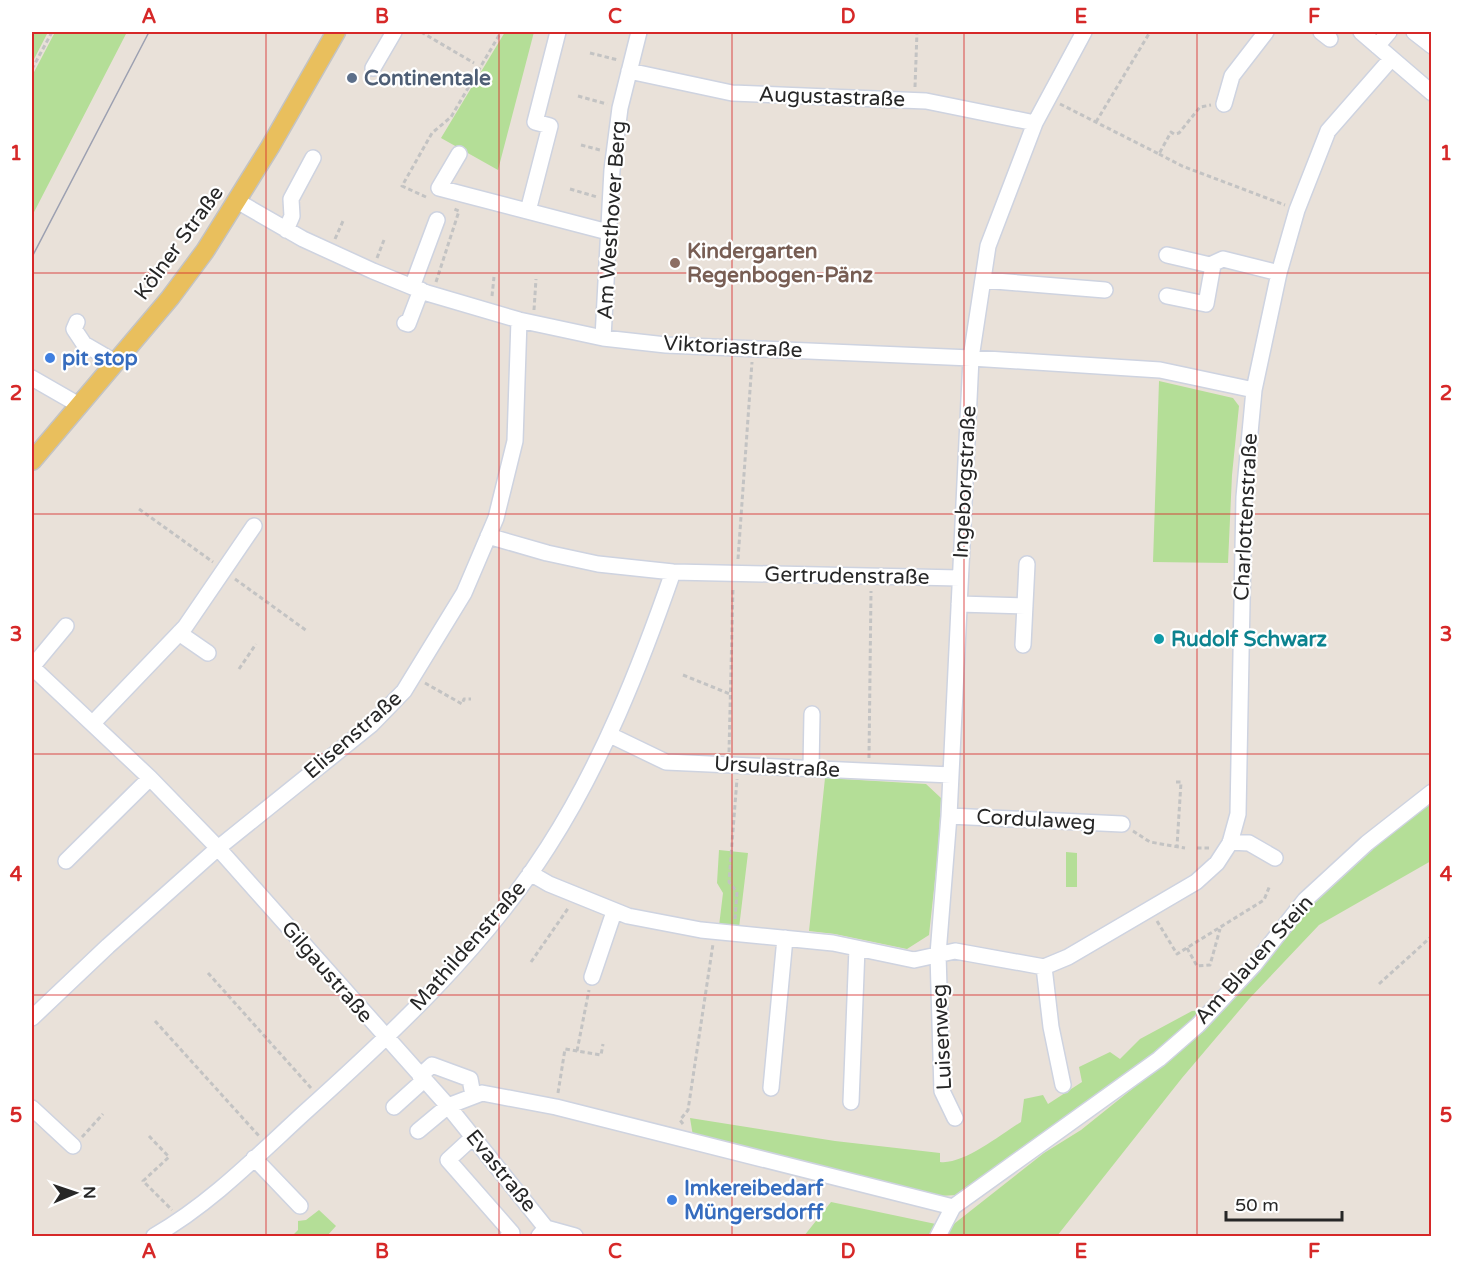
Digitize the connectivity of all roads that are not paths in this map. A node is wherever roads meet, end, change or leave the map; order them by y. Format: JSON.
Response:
{"nodes":[{"id":1,"x":336,"y":32,"type":"edge"},
{"id":2,"x":558,"y":32,"type":"edge"},
{"id":3,"x":639,"y":32,"type":"edge"},
{"id":4,"x":1084,"y":32,"type":"edge"},
{"id":5,"x":1266,"y":32,"type":"edge"},
{"id":6,"x":1361,"y":32,"type":"edge"},
{"id":7,"x":1389,"y":32,"type":"edge"},
{"id":8,"x":1414,"y":32,"type":"edge"},
{"id":9,"x":391,"y":33,"type":"edge"},
{"id":10,"x":1377,"y":46,"type":"junction"},
{"id":11,"x":1431,"y":46,"type":"edge"},
{"id":12,"x":1391,"y":59,"type":"junction"},
{"id":13,"x":373,"y":68,"type":"dead end"},
{"id":14,"x":630,"y":68,"type":"junction"},
{"id":15,"x":1431,"y":93,"type":"edge"},
{"id":16,"x":1224,"y":104,"type":"dead end"},
{"id":17,"x":1035,"y":123,"type":"junction"},
{"id":18,"x":459,"y":154,"type":"dead end"},
{"id":19,"x":314,"y":158,"type":"dead end"},
{"id":20,"x":237,"y":201,"type":"junction"},
{"id":21,"x":528,"y":211,"type":"junction"},
{"id":22,"x":437,"y":220,"type":"dead end"},
{"id":23,"x":286,"y":230,"type":"junction"},
{"id":24,"x":608,"y":232,"type":"junction"},
{"id":25,"x":1167,"y":255,"type":"dead end"},
{"id":26,"x":1213,"y":265,"type":"junction"},
{"id":27,"x":1279,"y":273,"type":"junction"},
{"id":28,"x":983,"y":280,"type":"junction"},
{"id":29,"x":416,"y":288,"type":"junction"},
{"id":30,"x":1105,"y":290,"type":"dead end"},
{"id":31,"x":1167,"y":296,"type":"dead end"},
{"id":32,"x":76,"y":322,"type":"dead end"},
{"id":33,"x":526,"y":322,"type":"junction"},
{"id":34,"x":405,"y":323,"type":"dead end"},
{"id":35,"x":603,"y":338,"type":"junction"},
{"id":36,"x":971,"y":358,"type":"junction"},
{"id":37,"x":115,"y":362,"type":"junction"},
{"id":38,"x":32,"y":378,"type":"edge"},
{"id":39,"x":1254,"y":390,"type":"junction"},
{"id":40,"x":80,"y":405,"type":"junction"},
{"id":41,"x":32,"y":461,"type":"edge"},
{"id":42,"x":254,"y":526,"type":"dead end"},
{"id":43,"x":488,"y":536,"type":"junction"},
{"id":44,"x":1027,"y":564,"type":"dead end"},
{"id":45,"x":673,"y":572,"type":"junction"},
{"id":46,"x":960,"y":578,"type":"junction"},
{"id":47,"x":959,"y":604,"type":"junction"},
{"id":48,"x":1025,"y":606,"type":"junction"},
{"id":49,"x":66,"y":626,"type":"dead end"},
{"id":50,"x":179,"y":633,"type":"junction"},
{"id":51,"x":1023,"y":645,"type":"dead end"},
{"id":52,"x":208,"y":653,"type":"dead end"},
{"id":53,"x":32,"y":667,"type":"edge"},
{"id":54,"x":812,"y":714,"type":"dead end"},
{"id":55,"x":93,"y":723,"type":"junction"},
{"id":56,"x":610,"y":735,"type":"junction"},
{"id":57,"x":811,"y":769,"type":"junction"},
{"id":58,"x":951,"y":776,"type":"junction"},
{"id":59,"x":150,"y":778,"type":"junction"},
{"id":60,"x":1431,"y":792,"type":"edge"},
{"id":61,"x":949,"y":816,"type":"junction"},
{"id":62,"x":1122,"y":824,"type":"road end"},
{"id":63,"x":1230,"y":842,"type":"junction"},
{"id":64,"x":218,"y":848,"type":"junction"},
{"id":65,"x":1275,"y":858,"type":"dead end"},
{"id":66,"x":66,"y":861,"type":"dead end"},
{"id":67,"x":530,"y":873,"type":"junction"},
{"id":68,"x":614,"y":912,"type":"junction"},
{"id":69,"x":785,"y":938,"type":"junction"},
{"id":70,"x":857,"y":948,"type":"junction"},
{"id":71,"x":938,"y":954,"type":"junction"},
{"id":72,"x":1044,"y":967,"type":"junction"},
{"id":73,"x":592,"y":977,"type":"road end"},
{"id":74,"x":32,"y":1018,"type":"edge"},
{"id":75,"x":387,"y":1039,"type":"junction"},
{"id":76,"x":422,"y":1078,"type":"junction"},
{"id":77,"x":1063,"y":1085,"type":"dead end"},
{"id":78,"x":771,"y":1088,"type":"dead end"},
{"id":79,"x":473,"y":1095,"type":"junction"},
{"id":80,"x":851,"y":1102,"type":"dead end"},
{"id":81,"x":448,"y":1106,"type":"junction"},
{"id":82,"x":394,"y":1107,"type":"dead end"},
{"id":83,"x":32,"y":1108,"type":"edge"},
{"id":84,"x":955,"y":1118,"type":"dead end"},
{"id":85,"x":418,"y":1131,"type":"dead end"},
{"id":86,"x":473,"y":1137,"type":"junction"},
{"id":87,"x":74,"y":1146,"type":"road end"},
{"id":88,"x":255,"y":1158,"type":"junction"},
{"id":89,"x":300,"y":1206,"type":"dead end"},
{"id":90,"x":953,"y":1207,"type":"junction"},
{"id":91,"x":543,"y":1232,"type":"edge"},
{"id":92,"x":154,"y":1236,"type":"edge"},
{"id":93,"x":508,"y":1236,"type":"edge"},
{"id":94,"x":575,"y":1236,"type":"edge"},
{"id":95,"x":938,"y":1236,"type":"edge"}],
"edges":[{"from":1,"to":20,"type":"main road","name":"Kölner Straße"},
{"from":2,"to":21,"type":"street"},
{"from":3,"to":14,"type":"street","name":"Am Westhover Berg"},
{"from":4,"to":17,"type":"street","name":"Ingeborgstraße"},
{"from":5,"to":16,"type":"street"},
{"from":6,"to":10,"type":"street"},
{"from":7,"to":10,"type":"street"},
{"from":8,"to":11,"type":"street"},
{"from":9,"to":13,"type":"street"},
{"from":10,"to":12,"type":"street"},
{"from":12,"to":15,"type":"street"},
{"from":12,"to":27,"type":"street","name":"Charlottenstraße"},
{"from":14,"to":17,"type":"street","name":"Augustastraße"},
{"from":14,"to":24,"type":"street","name":"Am Westhover Berg"},
{"from":17,"to":28,"type":"street","name":"Ingeborgstraße"},
{"from":18,"to":21,"type":"street"},
{"from":19,"to":23,"type":"street"},
{"from":20,"to":23,"type":"street","name":"Viktoriastraße"},
{"from":20,"to":37,"type":"main road","name":"Kölner Straße"},
{"from":21,"to":24,"type":"street"},
{"from":22,"to":29,"type":"street"},
{"from":23,"to":29,"type":"street","name":"Viktoriastraße"},
{"from":24,"to":35,"type":"street","name":"Am Westhover Berg"},
{"from":25,"to":26,"type":"street"},
{"from":26,"to":27,"type":"street"},
{"from":26,"to":31,"type":"street"},
{"from":27,"to":39,"type":"street","name":"Charlottenstraße"},
{"from":28,"to":30,"type":"street"},
{"from":28,"to":36,"type":"street","name":"Ingeborgstraße"},
{"from":29,"to":33,"type":"street","name":"Viktoriastraße"},
{"from":29,"to":34,"type":"street"},
{"from":32,"to":37,"type":"street"},
{"from":33,"to":35,"type":"street","name":"Viktoriastraße"},
{"from":33,"to":43,"type":"street","name":"Elisenstraße"},
{"from":35,"to":36,"type":"street","name":"Viktoriastraße"},
{"from":36,"to":39,"type":"street","name":"Viktoriastraße"},
{"from":36,"to":46,"type":"street","name":"Ingeborgstraße"},
{"from":37,"to":40,"type":"main road","name":"Kölner Straße"},
{"from":38,"to":40,"type":"street"},
{"from":39,"to":63,"type":"street","name":"Charlottenstraße"},
{"from":40,"to":41,"type":"main road","name":"Kölner Straße"},
{"from":42,"to":50,"type":"street"},
{"from":43,"to":45,"type":"street","name":"Gertrudenstraße"},
{"from":43,"to":64,"type":"street","name":"Elisenstraße"},
{"from":44,"to":48,"type":"street"},
{"from":45,"to":46,"type":"street","name":"Gertrudenstraße"},
{"from":45,"to":56,"type":"street","name":"Mathildenstraße"},
{"from":46,"to":47,"type":"street","name":"Ingeborgstraße"},
{"from":47,"to":48,"type":"street"},
{"from":47,"to":58,"type":"street","name":"Ingeborgstraße"},
{"from":48,"to":51,"type":"street"},
{"from":49,"to":53,"type":"street"},
{"from":50,"to":52,"type":"street"},
{"from":50,"to":55,"type":"street"},
{"from":53,"to":55,"type":"street","name":"Gilgaustraße"},
{"from":54,"to":57,"type":"street"},
{"from":55,"to":59,"type":"street","name":"Gilgaustraße"},
{"from":56,"to":57,"type":"street","name":"Ursulastraße"},
{"from":56,"to":67,"type":"street","name":"Mathildenstraße"},
{"from":57,"to":58,"type":"street","name":"Ursulastraße"},
{"from":58,"to":61,"type":"street","name":"Ingeborgstraße"},
{"from":59,"to":64,"type":"street","name":"Gilgaustraße"},
{"from":59,"to":66,"type":"street"},
{"from":60,"to":90,"type":"street","name":"Am Blauen Stein"},
{"from":61,"to":62,"type":"street","name":"Cordulaweg"},
{"from":61,"to":71,"type":"street","name":"Ingeborgstraße"},
{"from":63,"to":65,"type":"street"},
{"from":63,"to":72,"type":"street","name":"Charlottenstraße"},
{"from":64,"to":74,"type":"street","name":"Elisenstraße"},
{"from":64,"to":75,"type":"street","name":"Gilgaustraße"},
{"from":67,"to":68,"type":"street"},
{"from":67,"to":75,"type":"street","name":"Mathildenstraße"},
{"from":68,"to":69,"type":"street"},
{"from":68,"to":73,"type":"street"},
{"from":69,"to":70,"type":"street"},
{"from":69,"to":78,"type":"street"},
{"from":70,"to":71,"type":"street"},
{"from":70,"to":80,"type":"street"},
{"from":71,"to":72,"type":"street"},
{"from":71,"to":84,"type":"street","name":"Luisenweg"},
{"from":72,"to":77,"type":"street"},
{"from":75,"to":76,"type":"street","name":"Gilgaustraße"},
{"from":75,"to":88,"type":"street","name":"Mathildenstraße"},
{"from":76,"to":79,"type":"street"},
{"from":76,"to":81,"type":"street","name":"Gilgaustraße"},
{"from":76,"to":82,"type":"street"},
{"from":79,"to":81,"type":"street"},
{"from":79,"to":90,"type":"street"},
{"from":81,"to":85,"type":"street"},
{"from":81,"to":86,"type":"street","name":"Evastraße"},
{"from":83,"to":87,"type":"street"},
{"from":86,"to":91,"type":"street","name":"Evastraße"},
{"from":86,"to":93,"type":"street"},
{"from":88,"to":89,"type":"street"},
{"from":88,"to":92,"type":"street","name":"Mathildenstraße"},
{"from":90,"to":95,"type":"street","name":"Am Blauen Stein"},
{"from":91,"to":94,"type":"street"}]}
